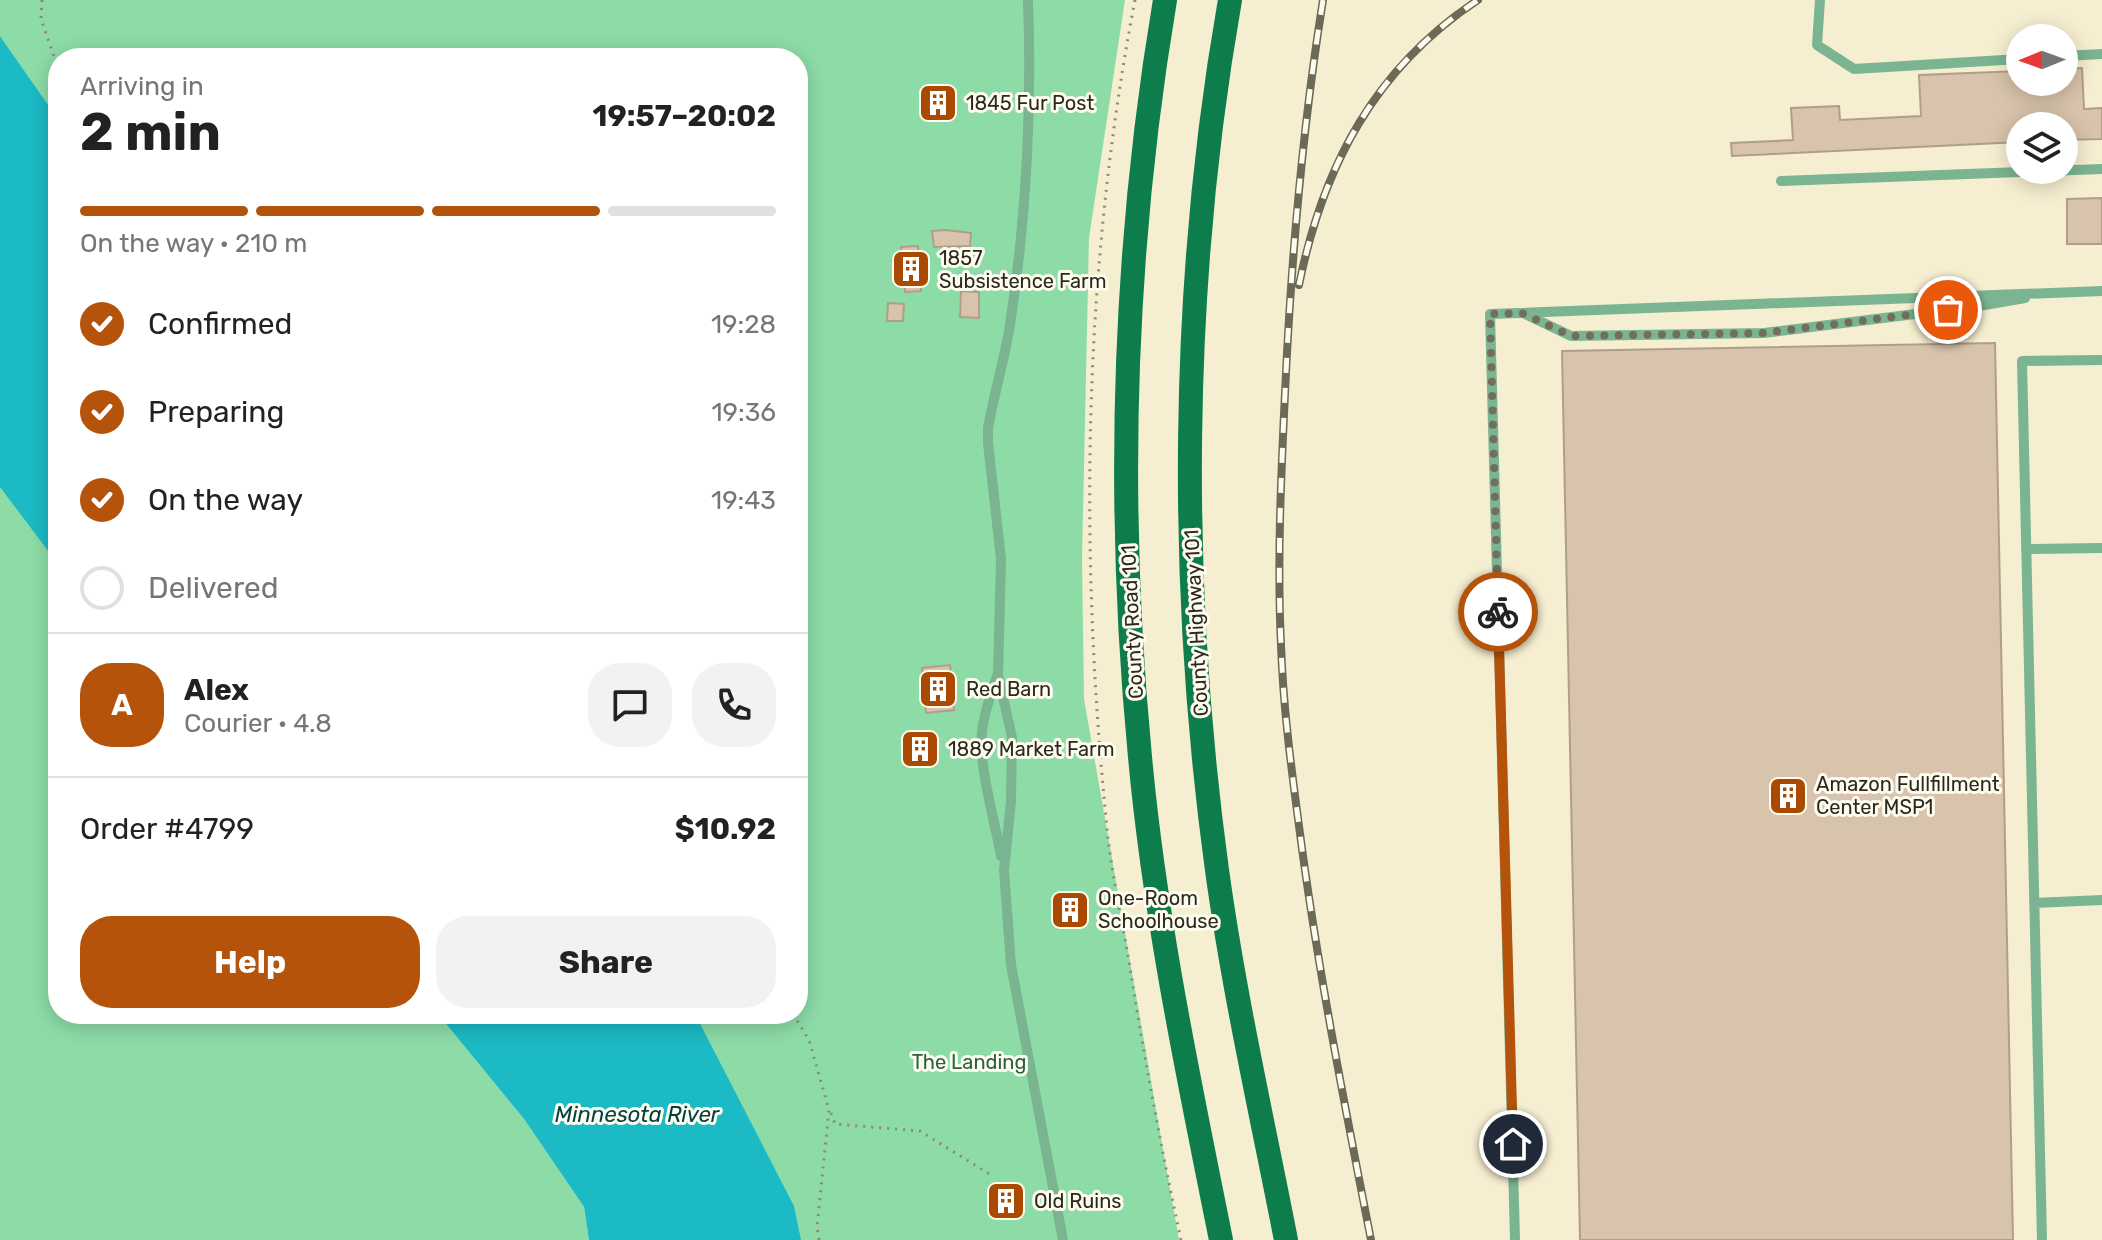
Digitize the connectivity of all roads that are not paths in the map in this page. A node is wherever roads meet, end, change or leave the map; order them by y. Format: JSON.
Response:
{"nodes":[{"id":1,"x":1028,"y":0,"type":"edge"},
{"id":2,"x":1165,"y":0,"type":"edge"},
{"id":3,"x":1230,"y":0,"type":"edge"},
{"id":4,"x":1820,"y":0,"type":"edge"},
{"id":5,"x":2102,"y":54,"type":"edge"},
{"id":6,"x":2078,"y":55,"type":"edge"},
{"id":7,"x":2006,"y":60,"type":"edge"},
{"id":8,"x":2102,"y":169,"type":"edge"},
{"id":9,"x":1781,"y":181,"type":"dead end"},
{"id":10,"x":2063,"y":291,"type":"junction"},
{"id":11,"x":2102,"y":291,"type":"edge"},
{"id":12,"x":1522,"y":313,"type":"junction"},
{"id":13,"x":2102,"y":360,"type":"edge"},
{"id":14,"x":2102,"y":548,"type":"edge"},
{"id":15,"x":2026,"y":549,"type":"junction"},
{"id":16,"x":998,"y":675,"type":"junction"},
{"id":17,"x":1004,"y":870,"type":"junction"},
{"id":18,"x":2102,"y":900,"type":"edge"},
{"id":19,"x":2034,"y":903,"type":"junction"},
{"id":20,"x":1063,"y":1240,"type":"edge"},
{"id":21,"x":1221,"y":1240,"type":"edge"},
{"id":22,"x":1286,"y":1240,"type":"edge"},
{"id":23,"x":1515,"y":1240,"type":"edge"},
{"id":24,"x":2042,"y":1240,"type":"edge"}],
"edges":[{"from":1,"to":16,"type":"lane"},
{"from":2,"to":21,"type":"main road","name":"County Road 101"},
{"from":3,"to":22,"type":"main road","name":"County Highway 101"},
{"from":4,"to":7,"type":"lane"},
{"from":5,"to":6,"type":"lane"},
{"from":8,"to":9,"type":"lane"},
{"from":10,"to":11,"type":"lane"},
{"from":10,"to":12,"type":"lane"},
{"from":10,"to":12,"type":"lane"},
{"from":12,"to":23,"type":"lane"},
{"from":13,"to":15,"type":"lane"},
{"from":14,"to":15,"type":"lane"},
{"from":15,"to":19,"type":"lane"},
{"from":16,"to":17,"type":"lane"},
{"from":16,"to":17,"type":"lane"},
{"from":17,"to":20,"type":"lane"},
{"from":18,"to":19,"type":"lane"},
{"from":19,"to":24,"type":"lane"}]}
